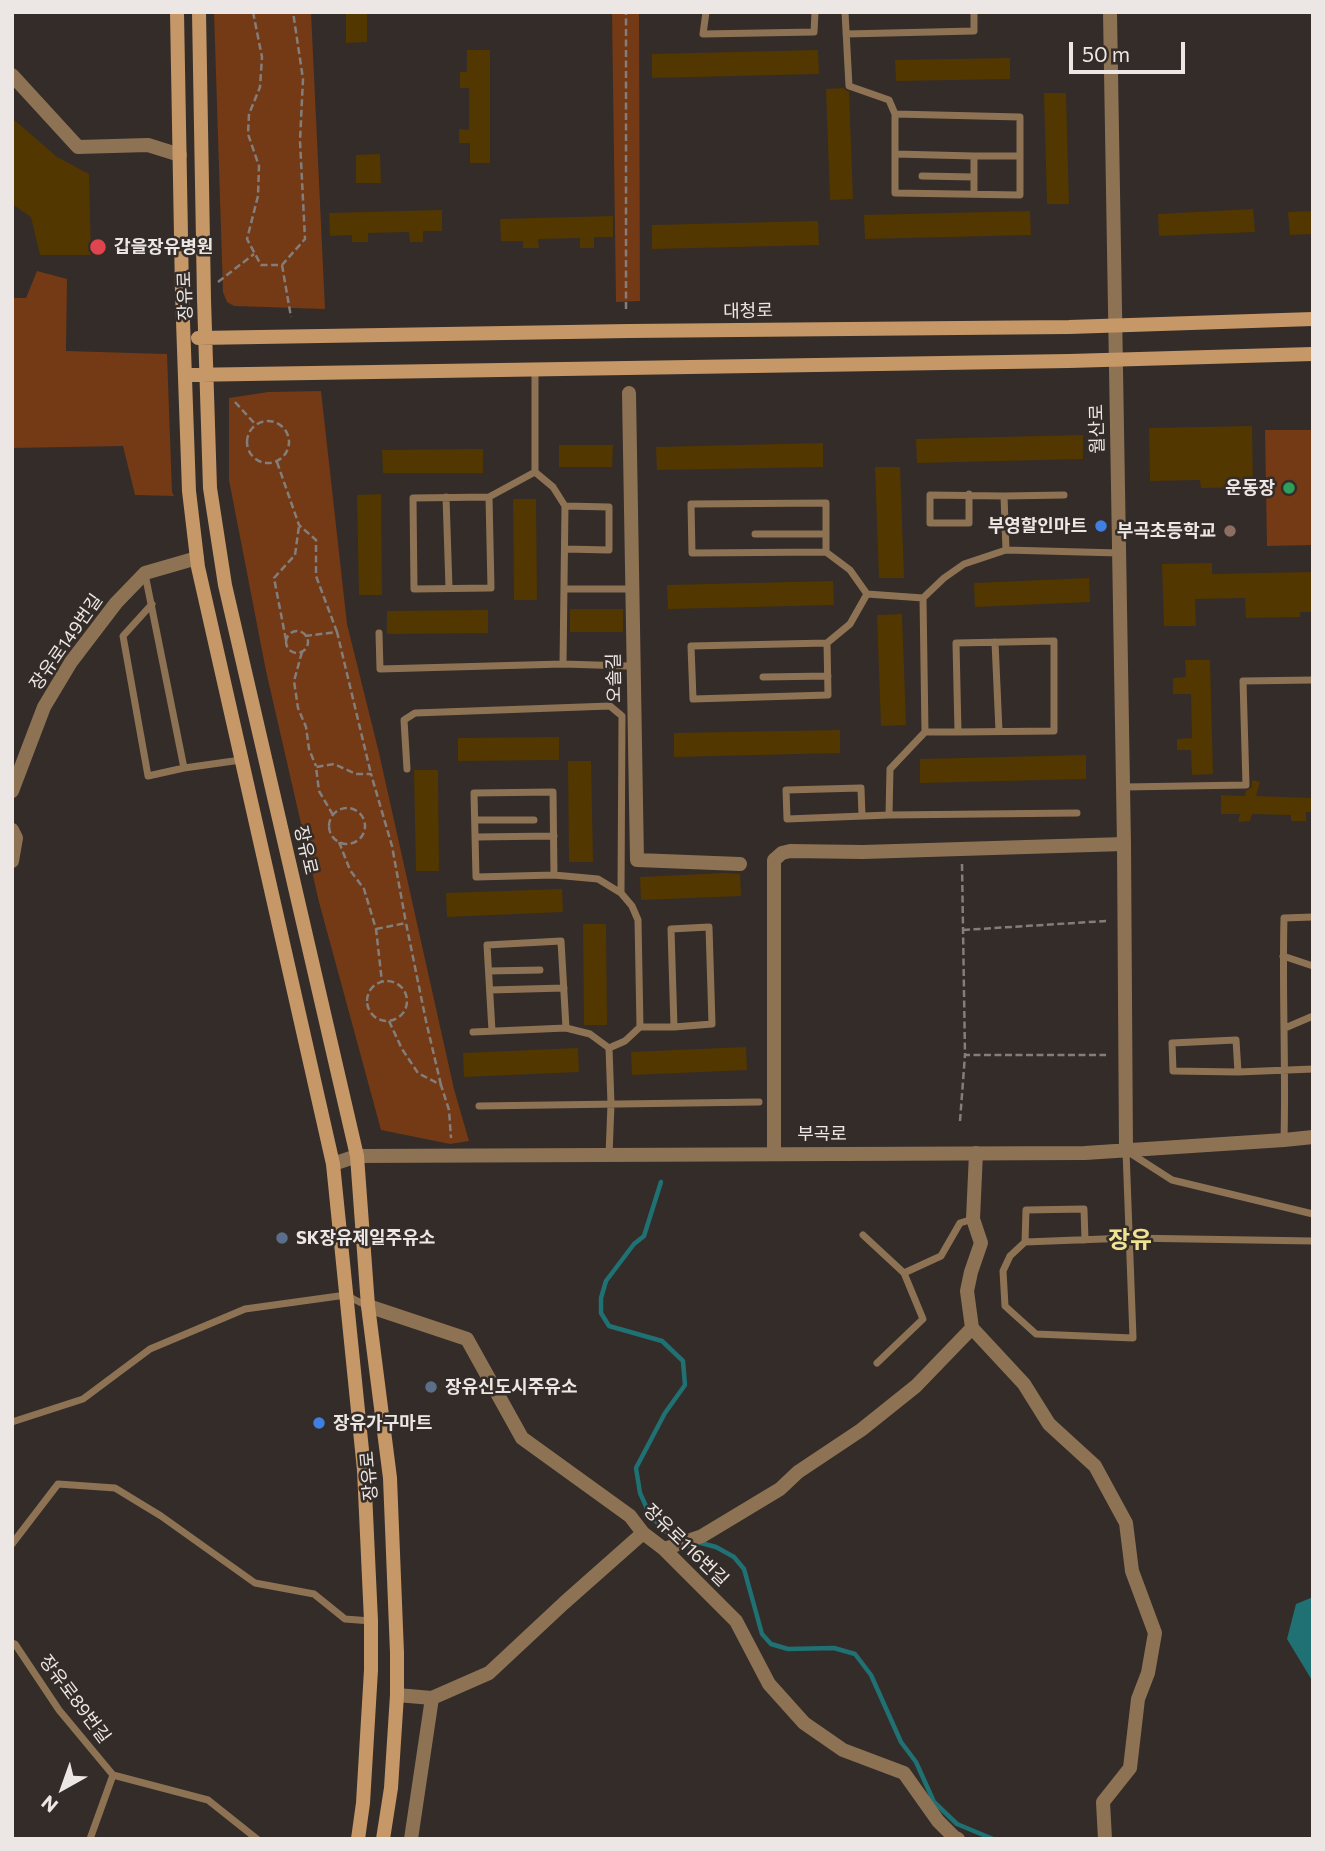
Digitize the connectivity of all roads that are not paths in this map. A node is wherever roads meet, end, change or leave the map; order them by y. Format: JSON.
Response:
{"nodes":[{"id":1,"x":177,"y":12,"type":"edge"},
{"id":2,"x":199,"y":12,"type":"edge"},
{"id":3,"x":706,"y":12,"type":"edge"},
{"id":4,"x":815,"y":12,"type":"edge"},
{"id":5,"x":845,"y":12,"type":"edge"},
{"id":6,"x":974,"y":12,"type":"edge"},
{"id":7,"x":1110,"y":12,"type":"edge"},
{"id":8,"x":846,"y":34,"type":"junction"},
{"id":9,"x":12,"y":75,"type":"edge"},
{"id":10,"x":895,"y":114,"type":"junction"},
{"id":11,"x":895,"y":154,"type":"junction"},
{"id":12,"x":180,"y":155,"type":"junction"},
{"id":13,"x":974,"y":156,"type":"junction"},
{"id":14,"x":1020,"y":156,"type":"junction"},
{"id":15,"x":922,"y":176,"type":"dead end"},
{"id":16,"x":974,"y":177,"type":"junction"},
{"id":17,"x":974,"y":194,"type":"junction"},
{"id":18,"x":1313,"y":320,"type":"edge"},
{"id":19,"x":1115,"y":326,"type":"junction"},
{"id":20,"x":205,"y":338,"type":"junction"},
{"id":21,"x":184,"y":339,"type":"junction"},
{"id":22,"x":1313,"y":354,"type":"edge"},
{"id":23,"x":1115,"y":360,"type":"junction"},
{"id":24,"x":535,"y":369,"type":"junction"},
{"id":25,"x":186,"y":375,"type":"junction"},
{"id":26,"x":206,"y":375,"type":"junction"},
{"id":27,"x":629,"y":393,"type":"dead end"},
{"id":28,"x":535,"y":472,"type":"junction"},
{"id":29,"x":969,"y":494,"type":"junction"},
{"id":30,"x":1064,"y":495,"type":"dead end"},
{"id":31,"x":1004,"y":496,"type":"junction"},
{"id":32,"x":446,"y":497,"type":"junction"},
{"id":33,"x":489,"y":497,"type":"junction"},
{"id":34,"x":565,"y":506,"type":"junction"},
{"id":35,"x":755,"y":534,"type":"dead end"},
{"id":36,"x":826,"y":534,"type":"junction"},
{"id":37,"x":565,"y":549,"type":"junction"},
{"id":38,"x":1006,"y":550,"type":"junction"},
{"id":39,"x":826,"y":552,"type":"junction"},
{"id":40,"x":1119,"y":553,"type":"junction"},
{"id":41,"x":197,"y":558,"type":"junction"},
{"id":42,"x":145,"y":573,"type":"junction"},
{"id":43,"x":449,"y":588,"type":"junction"},
{"id":44,"x":564,"y":589,"type":"junction"},
{"id":45,"x":626,"y":589,"type":"dead end"},
{"id":46,"x":867,"y":594,"type":"junction"},
{"id":47,"x":923,"y":598,"type":"junction"},
{"id":48,"x":152,"y":604,"type":"junction"},
{"id":49,"x":379,"y":633,"type":"dead end"},
{"id":50,"x":995,"y":642,"type":"junction"},
{"id":51,"x":827,"y":643,"type":"junction"},
{"id":52,"x":563,"y":664,"type":"junction"},
{"id":53,"x":628,"y":666,"type":"dead end"},
{"id":54,"x":828,"y":676,"type":"junction"},
{"id":55,"x":764,"y":677,"type":"dead end"},
{"id":56,"x":1313,"y":680,"type":"edge"},
{"id":57,"x":999,"y":731,"type":"junction"},
{"id":58,"x":925,"y":732,"type":"junction"},
{"id":59,"x":958,"y":732,"type":"junction"},
{"id":60,"x":241,"y":760,"type":"junction"},
{"id":61,"x":184,"y":768,"type":"junction"},
{"id":62,"x":407,"y":769,"type":"dead end"},
{"id":63,"x":1123,"y":787,"type":"junction"},
{"id":64,"x":12,"y":791,"type":"edge"},
{"id":65,"x":1077,"y":813,"type":"dead end"},
{"id":66,"x":890,"y":815,"type":"junction"},
{"id":67,"x":862,"y":816,"type":"junction"},
{"id":68,"x":475,"y":820,"type":"junction"},
{"id":69,"x":534,"y":820,"type":"dead end"},
{"id":70,"x":12,"y":830,"type":"edge"},
{"id":71,"x":554,"y":836,"type":"junction"},
{"id":72,"x":475,"y":837,"type":"junction"},
{"id":73,"x":1124,"y":844,"type":"junction"},
{"id":74,"x":12,"y":860,"type":"edge"},
{"id":75,"x":740,"y":864,"type":"dead end"},
{"id":76,"x":554,"y":875,"type":"junction"},
{"id":77,"x":621,"y":893,"type":"junction"},
{"id":78,"x":1313,"y":917,"type":"edge"},
{"id":79,"x":1283,"y":956,"type":"junction"},
{"id":80,"x":1313,"y":966,"type":"edge"},
{"id":81,"x":540,"y":970,"type":"dead end"},
{"id":82,"x":489,"y":971,"type":"junction"},
{"id":83,"x":564,"y":988,"type":"junction"},
{"id":84,"x":490,"y":990,"type":"junction"},
{"id":85,"x":1313,"y":1016,"type":"edge"},
{"id":86,"x":640,"y":1027,"type":"junction"},
{"id":87,"x":674,"y":1027,"type":"junction"},
{"id":88,"x":566,"y":1028,"type":"junction"},
{"id":89,"x":1285,"y":1028,"type":"junction"},
{"id":90,"x":473,"y":1031,"type":"dead end"},
{"id":91,"x":492,"y":1031,"type":"junction"},
{"id":92,"x":609,"y":1048,"type":"junction"},
{"id":93,"x":1313,"y":1069,"type":"edge"},
{"id":94,"x":1285,"y":1071,"type":"junction"},
{"id":95,"x":1238,"y":1072,"type":"junction"},
{"id":96,"x":759,"y":1102,"type":"dead end"},
{"id":97,"x":611,"y":1104,"type":"junction"},
{"id":98,"x":479,"y":1106,"type":"dead end"},
{"id":99,"x":1313,"y":1137,"type":"edge"},
{"id":100,"x":1284,"y":1140,"type":"junction"},
{"id":101,"x":1126,"y":1151,"type":"junction"},
{"id":102,"x":976,"y":1153,"type":"junction"},
{"id":103,"x":609,"y":1154,"type":"junction"},
{"id":104,"x":774,"y":1154,"type":"junction"},
{"id":105,"x":357,"y":1156,"type":"junction"},
{"id":106,"x":333,"y":1164,"type":"junction"},
{"id":107,"x":1313,"y":1214,"type":"edge"},
{"id":108,"x":973,"y":1219,"type":"junction"},
{"id":109,"x":863,"y":1235,"type":"dead end"},
{"id":110,"x":1129,"y":1238,"type":"junction"},
{"id":111,"x":1085,"y":1240,"type":"junction"},
{"id":112,"x":1313,"y":1241,"type":"edge"},
{"id":113,"x":1025,"y":1242,"type":"junction"},
{"id":114,"x":904,"y":1273,"type":"junction"},
{"id":115,"x":346,"y":1294,"type":"junction"},
{"id":116,"x":368,"y":1306,"type":"junction"},
{"id":117,"x":972,"y":1328,"type":"junction"},
{"id":118,"x":877,"y":1363,"type":"dead end"},
{"id":119,"x":12,"y":1422,"type":"edge"},
{"id":120,"x":643,"y":1533,"type":"junction"},
{"id":121,"x":12,"y":1544,"type":"edge"},
{"id":122,"x":664,"y":1549,"type":"junction"},
{"id":123,"x":371,"y":1621,"type":"junction"},
{"id":124,"x":12,"y":1643,"type":"edge"},
{"id":125,"x":397,"y":1695,"type":"junction"},
{"id":126,"x":432,"y":1698,"type":"junction"},
{"id":127,"x":113,"y":1775,"type":"junction"},
{"id":128,"x":90,"y":1839,"type":"edge"},
{"id":129,"x":257,"y":1839,"type":"edge"},
{"id":130,"x":358,"y":1839,"type":"edge"},
{"id":131,"x":383,"y":1839,"type":"edge"},
{"id":132,"x":411,"y":1839,"type":"edge"},
{"id":133,"x":958,"y":1839,"type":"edge"},
{"id":134,"x":1105,"y":1839,"type":"edge"}],
"edges":[{"from":1,"to":12,"type":"main road","name":"장유로"},
{"from":2,"to":20,"type":"main road","name":"장유로"},
{"from":3,"to":4,"type":"lane"},
{"from":5,"to":8,"type":"lane"},
{"from":6,"to":8,"type":"lane"},
{"from":7,"to":19,"type":"street","name":"월산로"},
{"from":8,"to":10,"type":"lane"},
{"from":9,"to":12,"type":"street"},
{"from":10,"to":11,"type":"lane"},
{"from":10,"to":14,"type":"lane"},
{"from":11,"to":13,"type":"lane"},
{"from":11,"to":17,"type":"lane"},
{"from":12,"to":21,"type":"main road","name":"장유로"},
{"from":13,"to":14,"type":"lane"},
{"from":13,"to":16,"type":"lane"},
{"from":14,"to":17,"type":"lane"},
{"from":15,"to":16,"type":"lane"},
{"from":16,"to":17,"type":"lane"},
{"from":18,"to":19,"type":"main road","name":"대청로"},
{"from":19,"to":20,"type":"main road","name":"대청로"},
{"from":19,"to":23,"type":"street","name":"월산로"},
{"from":20,"to":21,"type":"main road","name":"대청로"},
{"from":20,"to":26,"type":"main road","name":"장유로"},
{"from":21,"to":25,"type":"main road","name":"장유로"},
{"from":22,"to":23,"type":"main road"},
{"from":23,"to":24,"type":"main road"},
{"from":23,"to":40,"type":"street","name":"월산로"},
{"from":24,"to":26,"type":"main road"},
{"from":24,"to":28,"type":"lane"},
{"from":25,"to":26,"type":"main road"},
{"from":25,"to":41,"type":"main road","name":"장유로"},
{"from":26,"to":105,"type":"main road","name":"장유로"},
{"from":27,"to":75,"type":"street","name":"오솔길"},
{"from":28,"to":33,"type":"lane"},
{"from":28,"to":34,"type":"lane"},
{"from":29,"to":29,"type":"lane"},
{"from":29,"to":31,"type":"lane"},
{"from":30,"to":31,"type":"lane"},
{"from":31,"to":38,"type":"lane"},
{"from":32,"to":33,"type":"lane"},
{"from":32,"to":43,"type":"lane"},
{"from":32,"to":43,"type":"lane"},
{"from":33,"to":43,"type":"lane"},
{"from":34,"to":37,"type":"lane"},
{"from":34,"to":37,"type":"lane"},
{"from":35,"to":36,"type":"lane"},
{"from":36,"to":39,"type":"lane"},
{"from":36,"to":39,"type":"lane"},
{"from":37,"to":44,"type":"lane"},
{"from":38,"to":40,"type":"lane"},
{"from":38,"to":47,"type":"lane"},
{"from":39,"to":46,"type":"lane"},
{"from":40,"to":63,"type":"street","name":"월산로"},
{"from":41,"to":42,"type":"street","name":"장유로149번길"},
{"from":41,"to":60,"type":"main road","name":"장유로"},
{"from":42,"to":48,"type":"lane"},
{"from":42,"to":64,"type":"street","name":"장유로149번길"},
{"from":44,"to":45,"type":"lane"},
{"from":44,"to":52,"type":"lane"},
{"from":46,"to":47,"type":"lane"},
{"from":46,"to":51,"type":"lane"},
{"from":47,"to":58,"type":"lane"},
{"from":48,"to":61,"type":"lane"},
{"from":48,"to":61,"type":"lane"},
{"from":49,"to":52,"type":"lane"},
{"from":50,"to":57,"type":"lane"},
{"from":50,"to":57,"type":"lane"},
{"from":50,"to":59,"type":"lane"},
{"from":51,"to":54,"type":"lane"},
{"from":51,"to":54,"type":"lane"},
{"from":52,"to":53,"type":"lane"},
{"from":54,"to":55,"type":"lane"},
{"from":56,"to":63,"type":"lane"},
{"from":57,"to":59,"type":"lane"},
{"from":58,"to":59,"type":"lane"},
{"from":58,"to":66,"type":"lane"},
{"from":60,"to":61,"type":"lane"},
{"from":60,"to":106,"type":"main road","name":"장유로"},
{"from":62,"to":77,"type":"lane"},
{"from":63,"to":73,"type":"street","name":"월산로"},
{"from":65,"to":66,"type":"lane"},
{"from":66,"to":67,"type":"lane"},
{"from":67,"to":67,"type":"lane"},
{"from":68,"to":69,"type":"lane"},
{"from":68,"to":71,"type":"lane"},
{"from":68,"to":72,"type":"lane"},
{"from":70,"to":74,"type":"street"},
{"from":71,"to":72,"type":"lane"},
{"from":71,"to":76,"type":"lane"},
{"from":72,"to":76,"type":"lane"},
{"from":73,"to":101,"type":"street","name":"월산로"},
{"from":73,"to":104,"type":"street"},
{"from":76,"to":77,"type":"lane"},
{"from":77,"to":86,"type":"lane"},
{"from":78,"to":79,"type":"lane"},
{"from":79,"to":80,"type":"lane"},
{"from":79,"to":89,"type":"lane"},
{"from":81,"to":82,"type":"lane"},
{"from":82,"to":83,"type":"lane"},
{"from":82,"to":84,"type":"lane"},
{"from":83,"to":84,"type":"lane"},
{"from":83,"to":88,"type":"lane"},
{"from":84,"to":91,"type":"lane"},
{"from":85,"to":89,"type":"lane"},
{"from":86,"to":87,"type":"lane"},
{"from":86,"to":92,"type":"lane"},
{"from":87,"to":87,"type":"lane"},
{"from":88,"to":91,"type":"lane"},
{"from":88,"to":92,"type":"lane"},
{"from":89,"to":94,"type":"lane"},
{"from":90,"to":91,"type":"lane"},
{"from":92,"to":97,"type":"lane"},
{"from":93,"to":94,"type":"lane"},
{"from":94,"to":95,"type":"lane"},
{"from":94,"to":100,"type":"lane"},
{"from":95,"to":95,"type":"lane"},
{"from":96,"to":97,"type":"lane"},
{"from":97,"to":98,"type":"lane"},
{"from":97,"to":103,"type":"lane"},
{"from":99,"to":100,"type":"street","name":"부곡로"},
{"from":100,"to":101,"type":"street","name":"부곡로"},
{"from":101,"to":102,"type":"street","name":"부곡로"},
{"from":101,"to":107,"type":"lane"},
{"from":101,"to":110,"type":"lane"},
{"from":102,"to":104,"type":"street","name":"부곡로"},
{"from":102,"to":108,"type":"street"},
{"from":103,"to":104,"type":"street","name":"부곡로"},
{"from":103,"to":105,"type":"street","name":"부곡로"},
{"from":105,"to":106,"type":"street","name":"부곡로"},
{"from":105,"to":116,"type":"main road","name":"장유로"},
{"from":106,"to":115,"type":"main road","name":"장유로"},
{"from":108,"to":114,"type":"lane"},
{"from":108,"to":117,"type":"street"},
{"from":109,"to":114,"type":"lane"},
{"from":110,"to":111,"type":"lane"},
{"from":110,"to":112,"type":"lane"},
{"from":110,"to":113,"type":"lane"},
{"from":111,"to":113,"type":"lane"},
{"from":111,"to":113,"type":"lane"},
{"from":114,"to":118,"type":"lane"},
{"from":115,"to":116,"type":"lane"},
{"from":115,"to":119,"type":"lane"},
{"from":115,"to":123,"type":"main road","name":"장유로"},
{"from":116,"to":120,"type":"street","name":"장유로116번길"},
{"from":116,"to":125,"type":"main road","name":"장유로"},
{"from":117,"to":122,"type":"street"},
{"from":117,"to":134,"type":"street"},
{"from":120,"to":122,"type":"street","name":"장유로116번길"},
{"from":120,"to":126,"type":"street"},
{"from":121,"to":123,"type":"lane"},
{"from":122,"to":133,"type":"street","name":"장유로116번길"},
{"from":123,"to":130,"type":"main road","name":"장유로"},
{"from":124,"to":127,"type":"lane","name":"장유로89번길"},
{"from":125,"to":126,"type":"street"},
{"from":125,"to":131,"type":"main road","name":"장유로"},
{"from":126,"to":132,"type":"street"},
{"from":127,"to":128,"type":"lane"},
{"from":127,"to":129,"type":"lane"}]}
